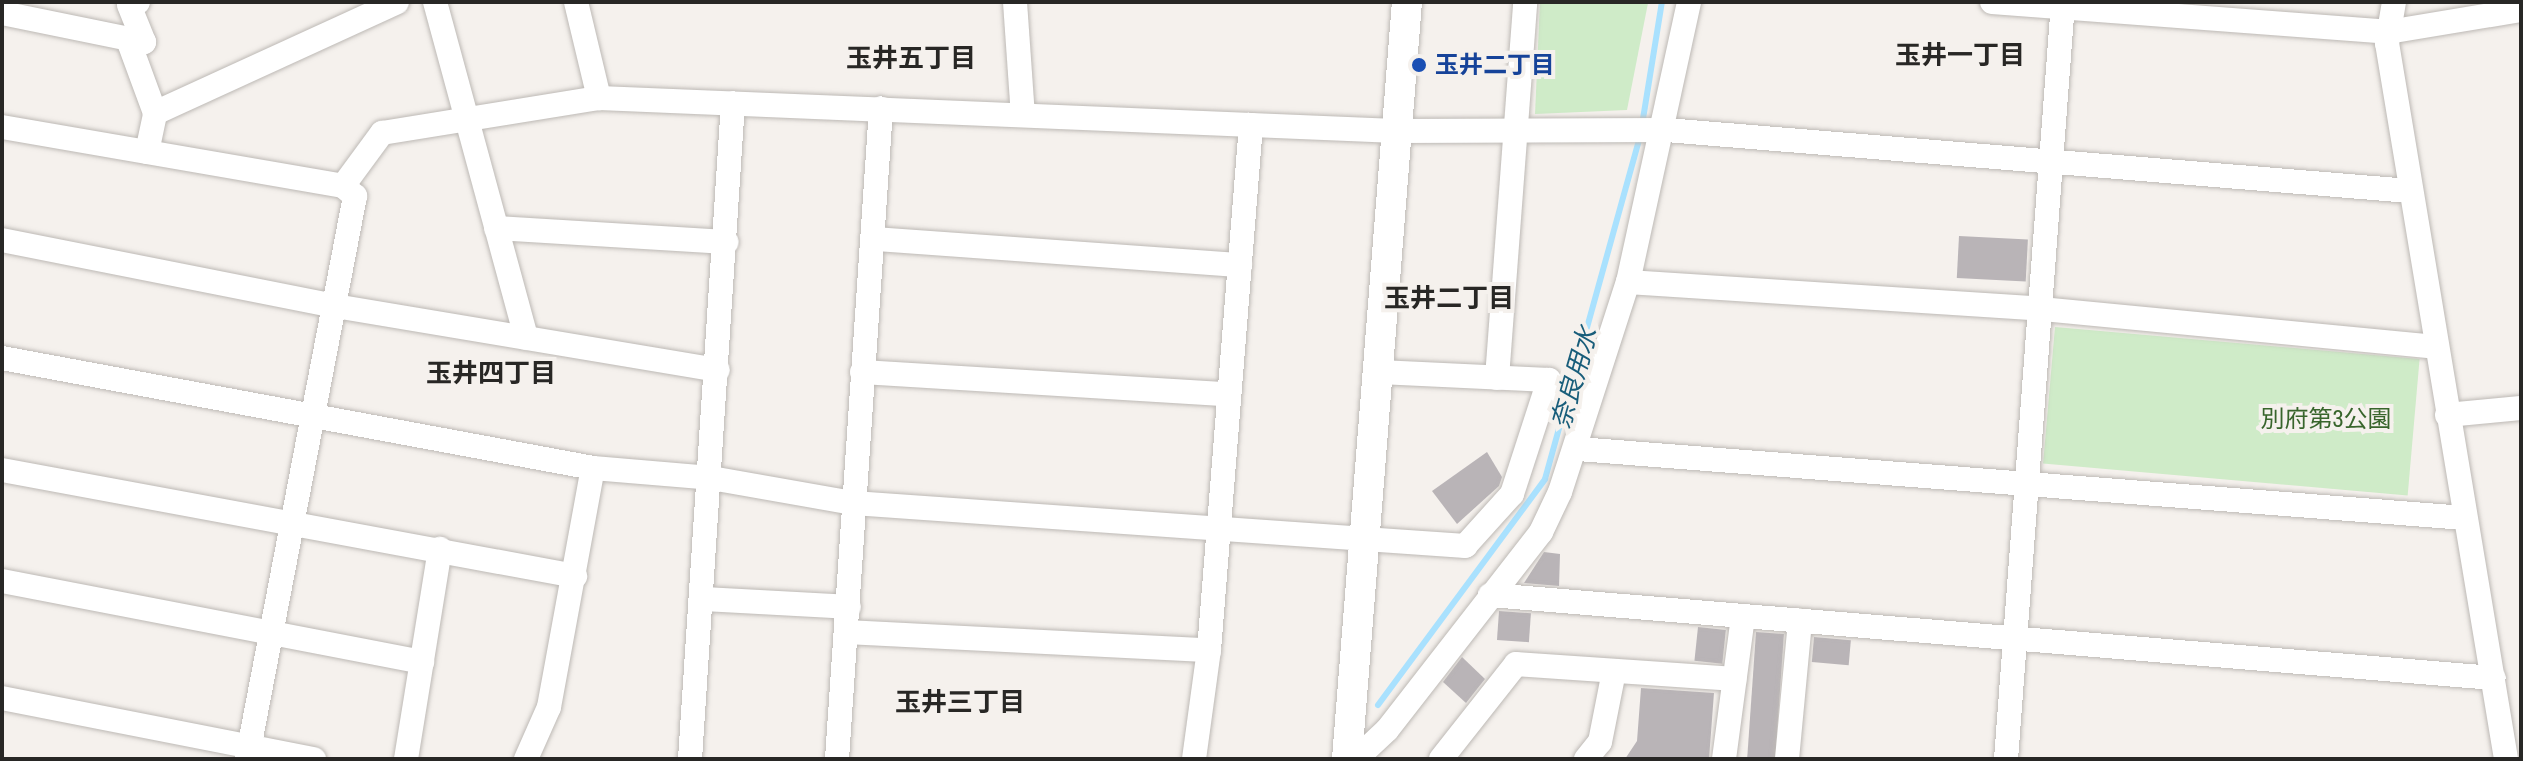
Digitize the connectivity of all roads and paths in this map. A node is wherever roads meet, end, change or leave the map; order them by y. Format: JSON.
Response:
{"nodes":[{"id":1,"x":138,"y":2,"type":"edge"},
{"id":2,"x":397,"y":2,"type":"edge"},
{"id":3,"x":435,"y":2,"type":"edge"},
{"id":4,"x":576,"y":2,"type":"edge"},
{"id":5,"x":1015,"y":2,"type":"edge"},
{"id":6,"x":1407,"y":2,"type":"edge"},
{"id":7,"x":1525,"y":2,"type":"edge"},
{"id":8,"x":1689,"y":2,"type":"edge"},
{"id":9,"x":1992,"y":2,"type":"edge"},
{"id":10,"x":2394,"y":2,"type":"edge"},
{"id":11,"x":2063,"y":5,"type":"edge"},
{"id":12,"x":2521,"y":10,"type":"edge"},
{"id":13,"x":2,"y":13,"type":"edge"},
{"id":14,"x":2388,"y":32,"type":"junction"},
{"id":15,"x":144,"y":42,"type":"junction"},
{"id":16,"x":599,"y":98,"type":"junction"},
{"id":17,"x":733,"y":103,"type":"junction"},
{"id":18,"x":881,"y":108,"type":"junction"},
{"id":19,"x":155,"y":113,"type":"junction"},
{"id":20,"x":1023,"y":115,"type":"junction"},
{"id":21,"x":464,"y":120,"type":"junction"},
{"id":22,"x":1251,"y":125,"type":"junction"},
{"id":23,"x":2,"y":127,"type":"edge"},
{"id":24,"x":1666,"y":130,"type":"junction"},
{"id":25,"x":1398,"y":131,"type":"junction"},
{"id":26,"x":1515,"y":131,"type":"junction"},
{"id":27,"x":147,"y":152,"type":"junction"},
{"id":28,"x":2051,"y":162,"type":"junction"},
{"id":29,"x":343,"y":186,"type":"junction"},
{"id":30,"x":2410,"y":191,"type":"junction"},
{"id":31,"x":496,"y":228,"type":"junction"},
{"id":32,"x":875,"y":239,"type":"junction"},
{"id":33,"x":2,"y":240,"type":"edge"},
{"id":34,"x":727,"y":242,"type":"junction"},
{"id":35,"x":1240,"y":265,"type":"junction"},
{"id":36,"x":1628,"y":282,"type":"junction"},
{"id":37,"x":335,"y":306,"type":"junction"},
{"id":38,"x":2042,"y":309,"type":"junction"},
{"id":39,"x":526,"y":338,"type":"junction"},
{"id":40,"x":2434,"y":347,"type":"junction"},
{"id":41,"x":2,"y":358,"type":"edge"},
{"id":42,"x":718,"y":370,"type":"junction"},
{"id":43,"x":862,"y":372,"type":"junction"},
{"id":44,"x":1379,"y":372,"type":"junction"},
{"id":45,"x":1497,"y":378,"type":"junction"},
{"id":46,"x":1226,"y":394,"type":"junction"},
{"id":47,"x":2521,"y":408,"type":"edge"},
{"id":48,"x":2447,"y":415,"type":"junction"},
{"id":49,"x":313,"y":417,"type":"junction"},
{"id":50,"x":1578,"y":449,"type":"junction"},
{"id":51,"x":593,"y":468,"type":"junction"},
{"id":52,"x":2,"y":470,"type":"edge"},
{"id":53,"x":711,"y":478,"type":"junction"},
{"id":54,"x":2029,"y":480,"type":"junction"},
{"id":55,"x":853,"y":503,"type":"junction"},
{"id":56,"x":2464,"y":518,"type":"junction"},
{"id":57,"x":292,"y":526,"type":"junction"},
{"id":58,"x":1218,"y":528,"type":"junction"},
{"id":59,"x":1366,"y":540,"type":"junction"},
{"id":60,"x":440,"y":549,"type":"junction"},
{"id":61,"x":575,"y":576,"type":"junction"},
{"id":62,"x":2,"y":581,"type":"edge"},
{"id":63,"x":1490,"y":595,"type":"junction"},
{"id":64,"x":702,"y":599,"type":"junction"},
{"id":65,"x":849,"y":607,"type":"junction"},
{"id":66,"x":1743,"y":616,"type":"junction"},
{"id":67,"x":1800,"y":621,"type":"junction"},
{"id":68,"x":848,"y":632,"type":"junction"},
{"id":69,"x":271,"y":636,"type":"junction"},
{"id":70,"x":2016,"y":639,"type":"junction"},
{"id":71,"x":1209,"y":650,"type":"junction"},
{"id":72,"x":422,"y":662,"type":"junction"},
{"id":73,"x":1614,"y":671,"type":"junction"},
{"id":74,"x":2494,"y":678,"type":"junction"},
{"id":75,"x":1734,"y":679,"type":"junction"},
{"id":76,"x":2,"y":698,"type":"edge"},
{"id":77,"x":248,"y":753,"type":"edge"},
{"id":78,"x":314,"y":759,"type":"edge"},
{"id":79,"x":406,"y":759,"type":"edge"},
{"id":80,"x":526,"y":759,"type":"edge"},
{"id":81,"x":690,"y":759,"type":"edge"},
{"id":82,"x":837,"y":759,"type":"edge"},
{"id":83,"x":1194,"y":759,"type":"edge"},
{"id":84,"x":1347,"y":759,"type":"edge"},
{"id":85,"x":1356,"y":759,"type":"edge"},
{"id":86,"x":1441,"y":759,"type":"edge"},
{"id":87,"x":1586,"y":759,"type":"edge"},
{"id":88,"x":1724,"y":759,"type":"edge"},
{"id":89,"x":1787,"y":759,"type":"edge"},
{"id":90,"x":2006,"y":759,"type":"edge"},
{"id":91,"x":2506,"y":759,"type":"edge"}],
"edges":[{"from":1,"to":15,"type":"street"},
{"from":2,"to":19,"type":"street"},
{"from":3,"to":21,"type":"street"},
{"from":4,"to":16,"type":"street"},
{"from":5,"to":20,"type":"street"},
{"from":6,"to":25,"type":"street"},
{"from":7,"to":26,"type":"street"},
{"from":8,"to":24,"type":"street"},
{"from":9,"to":11,"type":"street"},
{"from":10,"to":14,"type":"street"},
{"from":11,"to":14,"type":"street"},
{"from":11,"to":28,"type":"street"},
{"from":12,"to":14,"type":"street"},
{"from":13,"to":15,"type":"street"},
{"from":14,"to":30,"type":"street"},
{"from":15,"to":19,"type":"street"},
{"from":16,"to":17,"type":"street"},
{"from":16,"to":21,"type":"street"},
{"from":17,"to":18,"type":"street"},
{"from":17,"to":34,"type":"street"},
{"from":18,"to":20,"type":"street"},
{"from":18,"to":32,"type":"street"},
{"from":19,"to":27,"type":"street"},
{"from":20,"to":22,"type":"street"},
{"from":21,"to":29,"type":"street"},
{"from":21,"to":31,"type":"street"},
{"from":22,"to":25,"type":"street"},
{"from":22,"to":35,"type":"street"},
{"from":23,"to":27,"type":"street"},
{"from":24,"to":26,"type":"street"},
{"from":24,"to":28,"type":"street"},
{"from":24,"to":36,"type":"street"},
{"from":25,"to":26,"type":"street"},
{"from":25,"to":44,"type":"street"},
{"from":26,"to":45,"type":"street"},
{"from":27,"to":29,"type":"street"},
{"from":28,"to":30,"type":"street"},
{"from":28,"to":38,"type":"street"},
{"from":29,"to":37,"type":"street"},
{"from":30,"to":40,"type":"street"},
{"from":31,"to":34,"type":"street"},
{"from":31,"to":39,"type":"street"},
{"from":32,"to":35,"type":"street"},
{"from":32,"to":43,"type":"street"},
{"from":33,"to":37,"type":"street"},
{"from":34,"to":42,"type":"street"},
{"from":35,"to":46,"type":"street"},
{"from":36,"to":38,"type":"street"},
{"from":36,"to":50,"type":"street"},
{"from":37,"to":39,"type":"street"},
{"from":37,"to":49,"type":"street"},
{"from":38,"to":40,"type":"street"},
{"from":38,"to":54,"type":"street"},
{"from":39,"to":42,"type":"street"},
{"from":40,"to":48,"type":"street"},
{"from":41,"to":49,"type":"street"},
{"from":42,"to":53,"type":"street"},
{"from":43,"to":46,"type":"street"},
{"from":43,"to":55,"type":"street"},
{"from":44,"to":45,"type":"street"},
{"from":44,"to":59,"type":"street"},
{"from":45,"to":59,"type":"street"},
{"from":46,"to":58,"type":"street"},
{"from":47,"to":48,"type":"street"},
{"from":48,"to":56,"type":"street"},
{"from":49,"to":51,"type":"street"},
{"from":49,"to":57,"type":"street"},
{"from":50,"to":54,"type":"street"},
{"from":50,"to":63,"type":"street"},
{"from":51,"to":53,"type":"street"},
{"from":51,"to":61,"type":"street"},
{"from":52,"to":57,"type":"street"},
{"from":53,"to":55,"type":"street"},
{"from":53,"to":64,"type":"street"},
{"from":54,"to":56,"type":"street"},
{"from":54,"to":70,"type":"street"},
{"from":55,"to":58,"type":"street"},
{"from":55,"to":65,"type":"street"},
{"from":56,"to":74,"type":"street"},
{"from":57,"to":60,"type":"street"},
{"from":57,"to":69,"type":"street"},
{"from":58,"to":59,"type":"street"},
{"from":58,"to":71,"type":"street"},
{"from":59,"to":84,"type":"street"},
{"from":60,"to":61,"type":"street"},
{"from":60,"to":72,"type":"street"},
{"from":61,"to":80,"type":"street"},
{"from":62,"to":69,"type":"street"},
{"from":63,"to":66,"type":"street"},
{"from":63,"to":85,"type":"street"},
{"from":64,"to":65,"type":"street"},
{"from":64,"to":81,"type":"street"},
{"from":65,"to":68,"type":"street"},
{"from":66,"to":67,"type":"street"},
{"from":66,"to":75,"type":"street"},
{"from":67,"to":70,"type":"street"},
{"from":67,"to":89,"type":"street"},
{"from":68,"to":71,"type":"street"},
{"from":68,"to":82,"type":"street"},
{"from":69,"to":72,"type":"street"},
{"from":69,"to":77,"type":"street"},
{"from":70,"to":74,"type":"street"},
{"from":70,"to":90,"type":"street"},
{"from":71,"to":83,"type":"street"},
{"from":72,"to":79,"type":"street"},
{"from":73,"to":75,"type":"street"},
{"from":73,"to":86,"type":"street"},
{"from":73,"to":87,"type":"street"},
{"from":74,"to":91,"type":"street"},
{"from":75,"to":88,"type":"street"},
{"from":76,"to":77,"type":"street"},
{"from":77,"to":78,"type":"street"}]}
